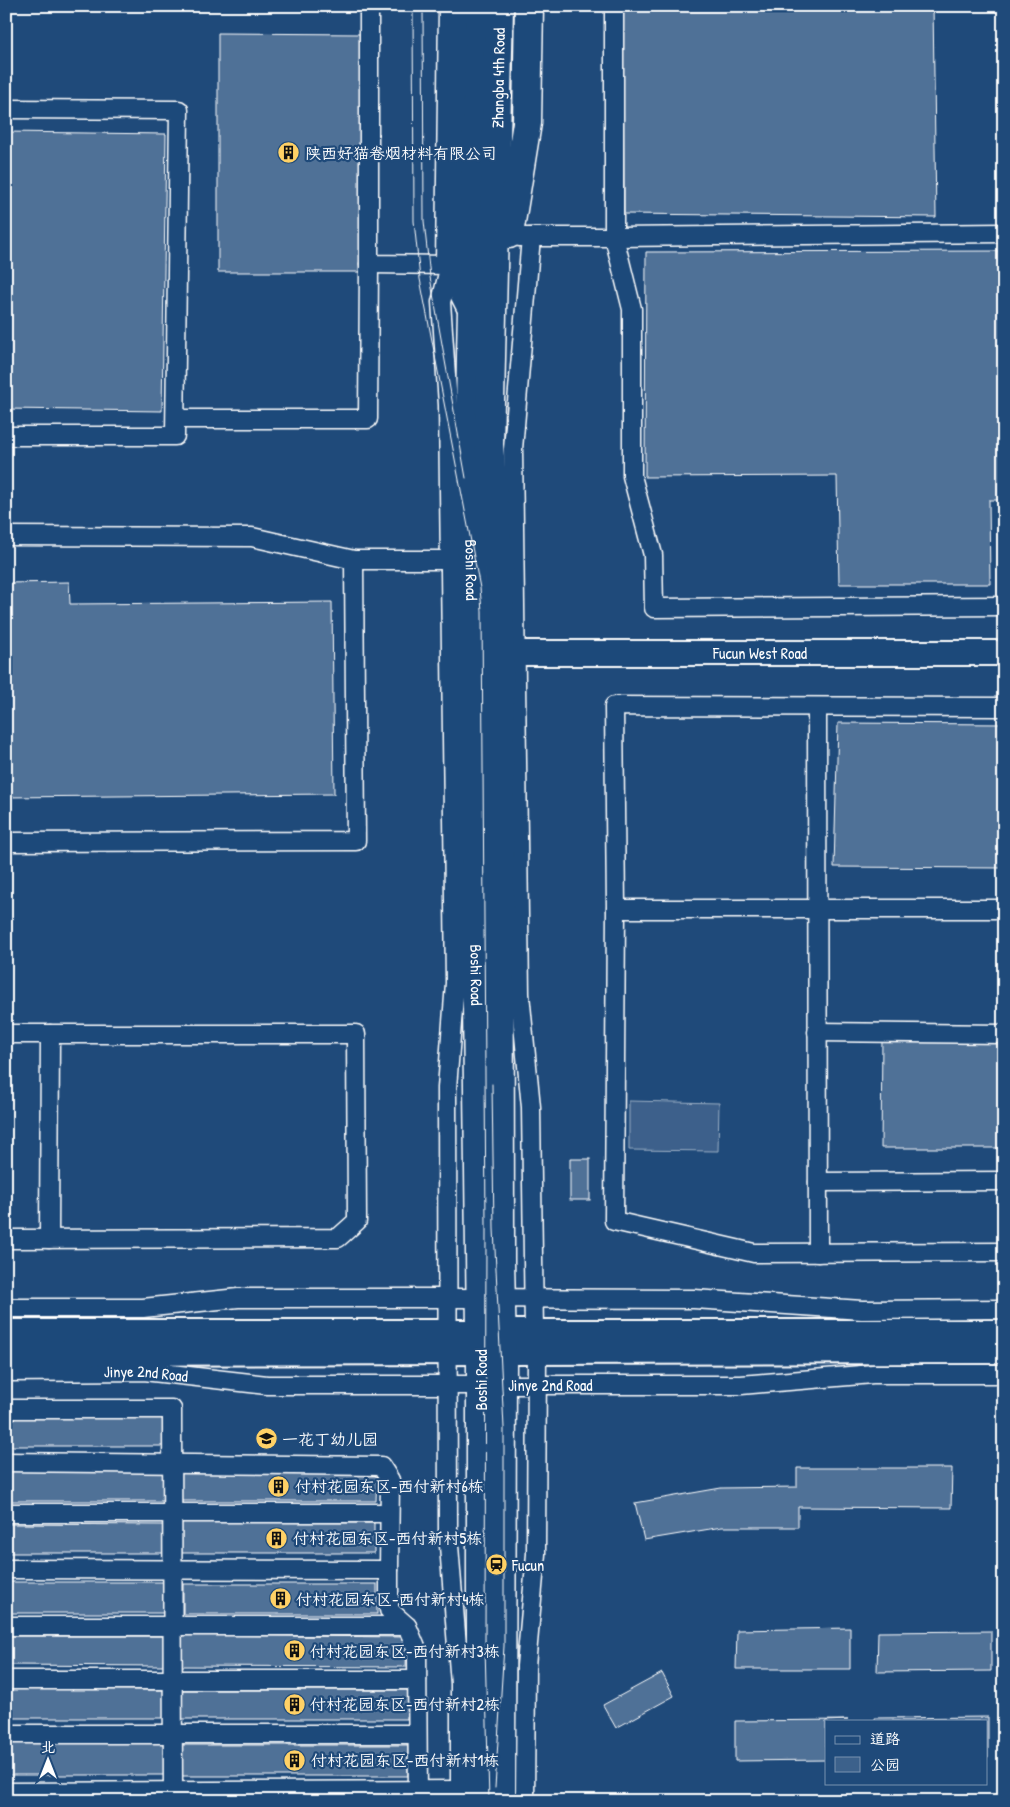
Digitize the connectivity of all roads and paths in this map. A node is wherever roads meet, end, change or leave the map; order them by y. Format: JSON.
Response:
{"nodes":[{"id":1,"x":369,"y":6,"type":"edge"},
{"id":2,"x":452,"y":6,"type":"edge"},
{"id":3,"x":480,"y":6,"type":"edge"},
{"id":4,"x":499,"y":6,"type":"edge"},
{"id":5,"x":529,"y":6,"type":"edge"},
{"id":6,"x":614,"y":6,"type":"edge"},
{"id":7,"x":6,"y":108,"type":"edge"},
{"id":8,"x":487,"y":150,"type":"junction"},
{"id":9,"x":1004,"y":233,"type":"edge"},
{"id":10,"x":519,"y":237,"type":"junction"},
{"id":11,"x":614,"y":237,"type":"junction"},
{"id":12,"x":369,"y":264,"type":"junction"},
{"id":13,"x":450,"y":265,"type":"junction"},
{"id":14,"x":482,"y":302,"type":"junction"},
{"id":15,"x":176,"y":418,"type":"junction"},
{"id":16,"x":6,"y":436,"type":"edge"},
{"id":17,"x":6,"y":536,"type":"edge"},
{"id":18,"x":354,"y":560,"type":"junction"},
{"id":19,"x":461,"y":560,"type":"junction"},
{"id":20,"x":1004,"y":606,"type":"edge"},
{"id":21,"x":516,"y":653,"type":"junction"},
{"id":22,"x":1004,"y":653,"type":"edge"},
{"id":23,"x":817,"y":706,"type":"junction"},
{"id":24,"x":1004,"y":707,"type":"edge"},
{"id":25,"x":6,"y":842,"type":"edge"},
{"id":26,"x":616,"y":909,"type":"junction"},
{"id":27,"x":817,"y":909,"type":"junction"},
{"id":28,"x":1004,"y":909,"type":"edge"},
{"id":29,"x":817,"y":1032,"type":"junction"},
{"id":30,"x":6,"y":1034,"type":"edge"},
{"id":31,"x":50,"y":1034,"type":"junction"},
{"id":32,"x":1004,"y":1034,"type":"edge"},
{"id":33,"x":1004,"y":1181,"type":"edge"},
{"id":34,"x":818,"y":1182,"type":"junction"},
{"id":35,"x":49,"y":1239,"type":"junction"},
{"id":36,"x":6,"y":1240,"type":"edge"},
{"id":37,"x":1004,"y":1252,"type":"edge"},
{"id":38,"x":818,"y":1253,"type":"junction"},
{"id":39,"x":448,"y":1298,"type":"junction"},
{"id":40,"x":491,"y":1298,"type":"junction"},
{"id":41,"x":533,"y":1298,"type":"junction"},
{"id":42,"x":6,"y":1308,"type":"edge"},
{"id":43,"x":1004,"y":1309,"type":"edge"},
{"id":44,"x":6,"y":1332,"type":"edge"},
{"id":45,"x":1004,"y":1332,"type":"edge"},
{"id":46,"x":535,"y":1342,"type":"junction"},
{"id":47,"x":448,"y":1343,"type":"junction"},
{"id":48,"x":491,"y":1343,"type":"junction"},
{"id":49,"x":1004,"y":1351,"type":"edge"},
{"id":50,"x":6,"y":1352,"type":"edge"},
{"id":51,"x":6,"y":1372,"type":"edge"},
{"id":52,"x":1004,"y":1374,"type":"edge"},
{"id":53,"x":491,"y":1385,"type":"junction"},
{"id":54,"x":536,"y":1385,"type":"junction"},
{"id":55,"x":448,"y":1386,"type":"junction"},
{"id":56,"x":6,"y":1409,"type":"edge"},
{"id":57,"x":6,"y":1462,"type":"edge"},
{"id":58,"x":172,"y":1462,"type":"junction"},
{"id":59,"x":6,"y":1513,"type":"edge"},
{"id":60,"x":172,"y":1513,"type":"junction"},
{"id":61,"x":389,"y":1513,"type":"junction"},
{"id":62,"x":6,"y":1569,"type":"edge"},
{"id":63,"x":173,"y":1570,"type":"junction"},
{"id":64,"x":389,"y":1570,"type":"junction"},
{"id":65,"x":172,"y":1625,"type":"junction"},
{"id":66,"x":6,"y":1626,"type":"edge"},
{"id":67,"x":407,"y":1626,"type":"junction"},
{"id":68,"x":6,"y":1680,"type":"edge"},
{"id":69,"x":172,"y":1680,"type":"junction"},
{"id":70,"x":417,"y":1680,"type":"junction"},
{"id":71,"x":6,"y":1734,"type":"edge"},
{"id":72,"x":173,"y":1734,"type":"junction"},
{"id":73,"x":417,"y":1734,"type":"junction"},
{"id":74,"x":6,"y":1792,"type":"edge"},
{"id":75,"x":418,"y":1795,"type":"edge"},
{"id":76,"x":173,"y":1796,"type":"edge"},
{"id":77,"x":467,"y":1797,"type":"edge"},
{"id":78,"x":501,"y":1801,"type":"edge"},
{"id":79,"x":525,"y":1801,"type":"edge"}],
"edges":[{"from":1,"to":12,"type":"street"},
{"from":2,"to":13,"type":"main road"},
{"from":3,"to":8,"type":"main road","name":"Zhangba 4th Road"},
{"from":4,"to":8,"type":"main road","name":"Zhangba 4th Road"},
{"from":5,"to":10,"type":"main road"},
{"from":6,"to":11,"type":"street"},
{"from":7,"to":15,"type":"street"},
{"from":8,"to":14,"type":"main road","name":"Boshi Road"},
{"from":9,"to":11,"type":"street"},
{"from":10,"to":11,"type":"street"},
{"from":10,"to":14,"type":"main road"},
{"from":10,"to":21,"type":"street"},
{"from":11,"to":20,"type":"street"},
{"from":12,"to":13,"type":"street"},
{"from":12,"to":15,"type":"street"},
{"from":13,"to":14,"type":"main road"},
{"from":13,"to":19,"type":"street","name":"Boshi Road"},
{"from":14,"to":19,"type":"main road","name":"Boshi Road"},
{"from":14,"to":40,"type":"main road","name":"Boshi Road"},
{"from":15,"to":16,"type":"street"},
{"from":17,"to":18,"type":"street"},
{"from":18,"to":19,"type":"street"},
{"from":18,"to":25,"type":"street"},
{"from":19,"to":39,"type":"street","name":"Boshi Road"},
{"from":19,"to":40,"type":"main road","name":"Boshi Road"},
{"from":21,"to":22,"type":"main road","name":"Fucun West Road"},
{"from":21,"to":41,"type":"street"},
{"from":23,"to":24,"type":"street"},
{"from":23,"to":26,"type":"street"},
{"from":23,"to":27,"type":"street"},
{"from":26,"to":27,"type":"street"},
{"from":26,"to":38,"type":"street"},
{"from":27,"to":28,"type":"street"},
{"from":27,"to":29,"type":"street"},
{"from":29,"to":32,"type":"street"},
{"from":29,"to":34,"type":"street"},
{"from":30,"to":31,"type":"street"},
{"from":31,"to":35,"type":"street"},
{"from":31,"to":35,"type":"street"},
{"from":33,"to":34,"type":"street"},
{"from":34,"to":38,"type":"street"},
{"from":35,"to":36,"type":"street"},
{"from":37,"to":38,"type":"street"},
{"from":39,"to":40,"type":"street"},
{"from":39,"to":42,"type":"street"},
{"from":39,"to":47,"type":"street","name":"Boshi Road"},
{"from":40,"to":41,"type":"street"},
{"from":40,"to":48,"type":"main road","name":"Boshi Road"},
{"from":41,"to":43,"type":"street"},
{"from":41,"to":46,"type":"street"},
{"from":44,"to":47,"type":"main road","name":"Jinye 2nd Road"},
{"from":45,"to":46,"type":"main road","name":"Jinye 2nd Road"},
{"from":46,"to":48,"type":"main road","name":"Jinye 2nd Road"},
{"from":46,"to":49,"type":"main road","name":"Jinye 2nd Road"},
{"from":46,"to":54,"type":"street"},
{"from":47,"to":48,"type":"main road","name":"Jinye 2nd Road"},
{"from":47,"to":50,"type":"main road","name":"Jinye 2nd Road"},
{"from":47,"to":55,"type":"street","name":"Boshi Road"},
{"from":48,"to":53,"type":"main road","name":"Boshi Road"},
{"from":51,"to":55,"type":"street","name":"Jinye 2nd Road"},
{"from":52,"to":54,"type":"street","name":"Jinye 2nd Road"},
{"from":53,"to":54,"type":"street","name":"Jinye 2nd Road"},
{"from":53,"to":55,"type":"street","name":"Jinye 2nd Road"},
{"from":53,"to":77,"type":"main road","name":"Boshi Road"},
{"from":53,"to":78,"type":"main road","name":"Boshi Road"},
{"from":54,"to":79,"type":"street"},
{"from":55,"to":77,"type":"street","name":"Boshi Road"},
{"from":56,"to":58,"type":"street"},
{"from":57,"to":58,"type":"street"},
{"from":58,"to":60,"type":"street"},
{"from":58,"to":61,"type":"street"},
{"from":59,"to":60,"type":"street"},
{"from":60,"to":61,"type":"street"},
{"from":60,"to":63,"type":"street"},
{"from":61,"to":64,"type":"street"},
{"from":62,"to":63,"type":"street"},
{"from":63,"to":64,"type":"street"},
{"from":63,"to":65,"type":"street"},
{"from":64,"to":67,"type":"street"},
{"from":65,"to":66,"type":"street"},
{"from":65,"to":67,"type":"street"},
{"from":65,"to":69,"type":"street"},
{"from":67,"to":70,"type":"street"},
{"from":68,"to":69,"type":"street"},
{"from":69,"to":70,"type":"street"},
{"from":69,"to":72,"type":"street"},
{"from":70,"to":73,"type":"street"},
{"from":71,"to":72,"type":"street"},
{"from":72,"to":73,"type":"street"},
{"from":72,"to":76,"type":"street"},
{"from":73,"to":75,"type":"street"},
{"from":74,"to":76,"type":"street"},
{"from":75,"to":76,"type":"street"},
{"from":75,"to":77,"type":"street"}]}
